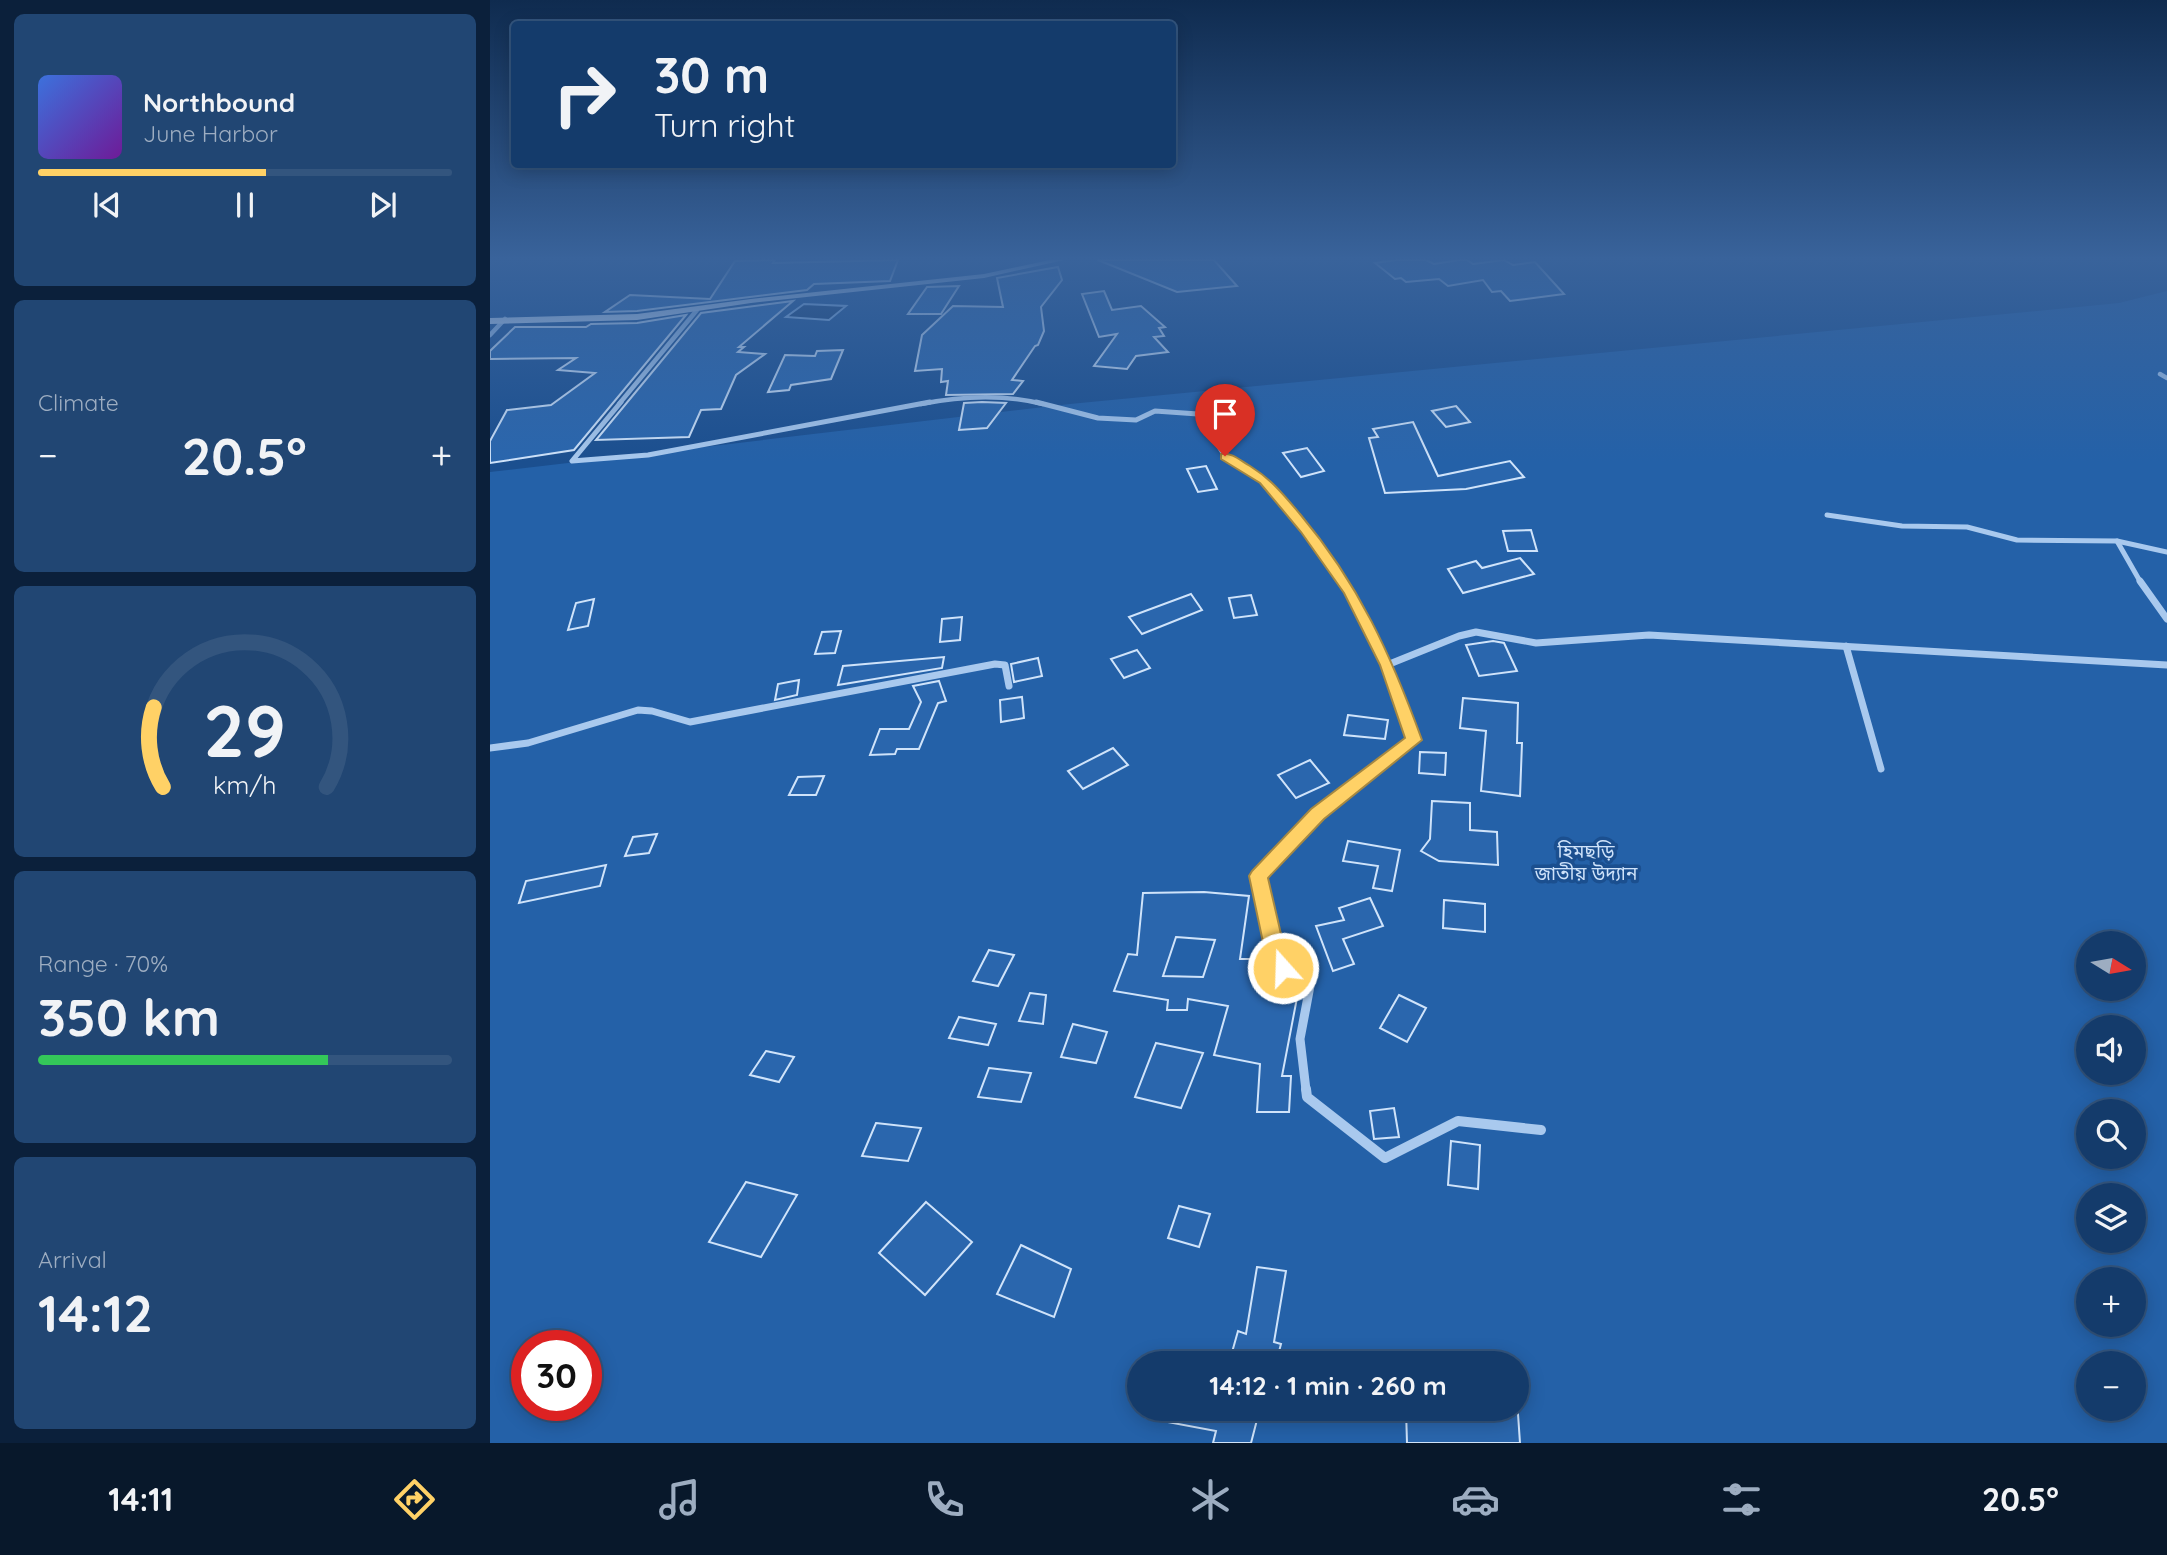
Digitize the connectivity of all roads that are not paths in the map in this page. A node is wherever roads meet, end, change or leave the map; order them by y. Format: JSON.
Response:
{"nodes":[{"id":1,"x":683,"y":327,"type":"edge"},
{"id":2,"x":2160,"y":374,"type":"dead end"},
{"id":3,"x":2167,"y":378,"type":"edge"},
{"id":4,"x":1827,"y":515,"type":"dead end"},
{"id":5,"x":2117,"y":541,"type":"junction"},
{"id":6,"x":2167,"y":552,"type":"edge"},
{"id":7,"x":2167,"y":619,"type":"edge"},
{"id":8,"x":1846,"y":646,"type":"junction"},
{"id":9,"x":1387,"y":665,"type":"junction"},
{"id":10,"x":2167,"y":665,"type":"edge"},
{"id":11,"x":1009,"y":685,"type":"dead end"},
{"id":12,"x":490,"y":747,"type":"edge"},
{"id":13,"x":1881,"y":769,"type":"dead end"},
{"id":14,"x":1541,"y":1130,"type":"dead end"}],
"edges":[{"from":1,"to":9,"type":"street"},
{"from":2,"to":3,"type":"street"},
{"from":4,"to":5,"type":"street"},
{"from":5,"to":6,"type":"street"},
{"from":5,"to":7,"type":"street"},
{"from":8,"to":9,"type":"street"},
{"from":8,"to":10,"type":"street"},
{"from":8,"to":13,"type":"street"},
{"from":9,"to":14,"type":"street"},
{"from":11,"to":12,"type":"street"}]}
